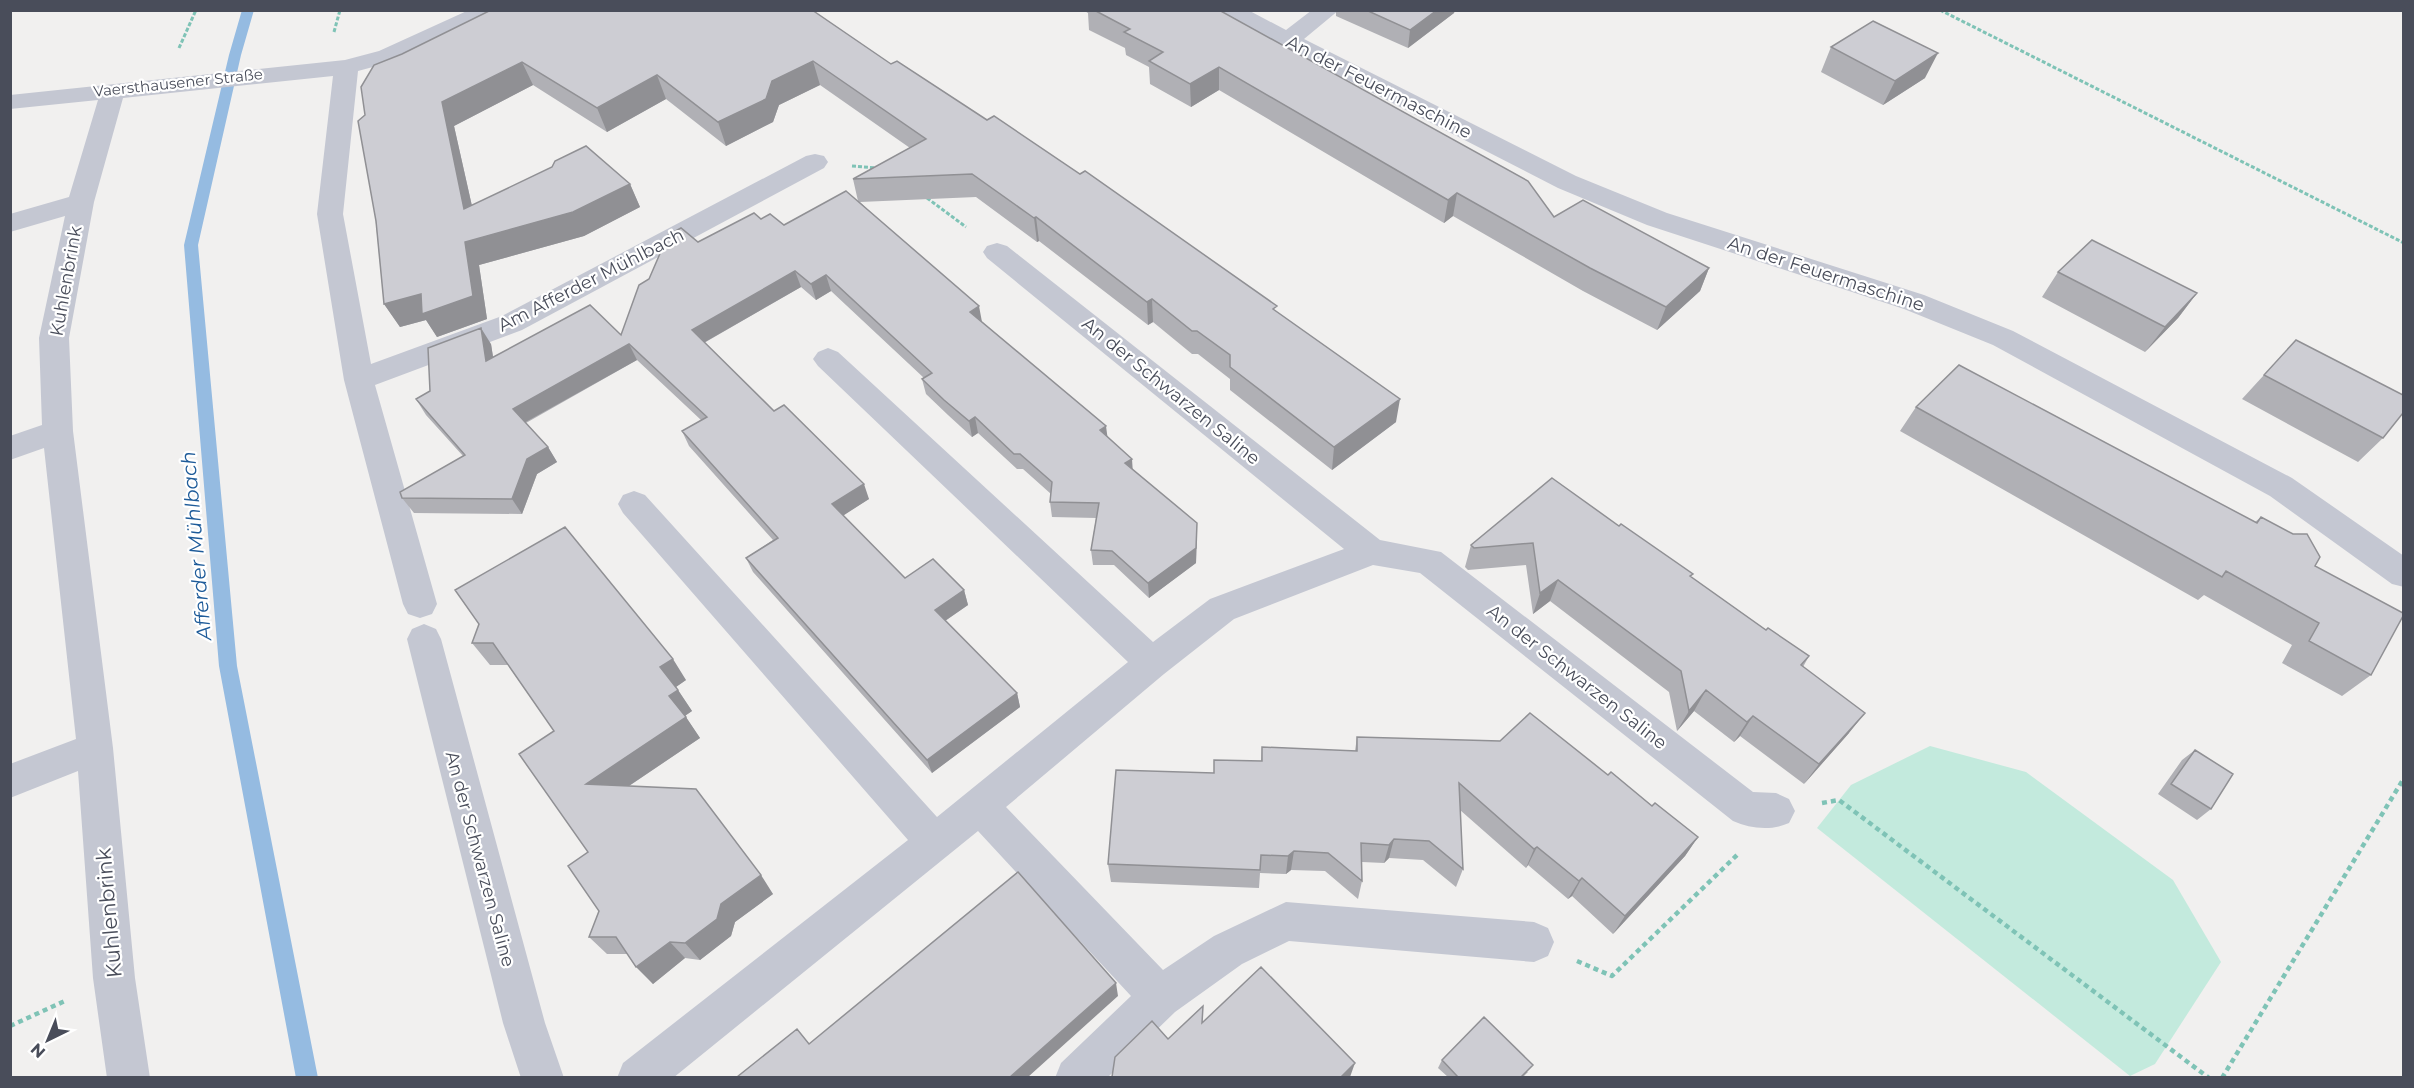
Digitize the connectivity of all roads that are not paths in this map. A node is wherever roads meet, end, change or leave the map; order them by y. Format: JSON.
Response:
{"nodes":[{"id":1,"x":489,"y":10,"type":"edge"},
{"id":2,"x":1229,"y":10,"type":"edge"},
{"id":3,"x":1328,"y":10,"type":"edge"},
{"id":4,"x":1287,"y":40,"type":"junction"},
{"id":5,"x":346,"y":67,"type":"junction"},
{"id":6,"x":113,"y":90,"type":"junction"},
{"id":7,"x":10,"y":102,"type":"edge"},
{"id":8,"x":815,"y":162,"type":"road end"},
{"id":9,"x":81,"y":202,"type":"junction"},
{"id":10,"x":10,"y":223,"type":"edge"},
{"id":11,"x":998,"y":252,"type":"road end"},
{"id":12,"x":828,"y":358,"type":"dead end"},
{"id":13,"x":359,"y":380,"type":"junction"},
{"id":14,"x":58,"y":431,"type":"junction"},
{"id":15,"x":10,"y":448,"type":"edge"},
{"id":16,"x":634,"y":504,"type":"dead end"},
{"id":17,"x":1372,"y":552,"type":"junction"},
{"id":18,"x":2403,"y":574,"type":"edge"},
{"id":19,"x":1152,"y":663,"type":"junction"},
{"id":20,"x":95,"y":748,"type":"junction"},
{"id":21,"x":10,"y":781,"type":"edge"},
{"id":22,"x":980,"y":806,"type":"junction"},
{"id":23,"x":1761,"y":810,"type":"road end"},
{"id":24,"x":934,"y":841,"type":"junction"},
{"id":25,"x":1534,"y":942,"type":"road end"},
{"id":26,"x":1160,"y":997,"type":"junction"},
{"id":27,"x":129,"y":1077,"type":"edge"},
{"id":28,"x":543,"y":1077,"type":"edge"},
{"id":29,"x":638,"y":1077,"type":"edge"},
{"id":30,"x":1076,"y":1077,"type":"edge"}],
"edges":[{"from":1,"to":5,"type":"street"},
{"from":2,"to":4,"type":"street","name":"An der Feuermaschine"},
{"from":3,"to":4,"type":"street"},
{"from":4,"to":18,"type":"street","name":"An der Feuermaschine"},
{"from":5,"to":6,"type":"street","name":"Vaersthausener Straße"},
{"from":5,"to":13,"type":"street"},
{"from":6,"to":7,"type":"street","name":"Vaersthausener Straße"},
{"from":6,"to":9,"type":"street","name":"Kuhlenbrink"},
{"from":8,"to":13,"type":"street","name":"Am Afferder Mühlbach"},
{"from":9,"to":10,"type":"street","name":"Kuhlenbrink"},
{"from":9,"to":14,"type":"street","name":"Kuhlenbrink"},
{"from":11,"to":17,"type":"street","name":"An der Schwarzen Saline"},
{"from":12,"to":19,"type":"street"},
{"from":13,"to":28,"type":"street","name":"An der Schwarzen Saline"},
{"from":14,"to":15,"type":"street"},
{"from":14,"to":20,"type":"street","name":"Kuhlenbrink"},
{"from":16,"to":24,"type":"street"},
{"from":17,"to":19,"type":"street","name":"An der Schwarzen Saline"},
{"from":17,"to":23,"type":"street","name":"An der Schwarzen Saline"},
{"from":19,"to":22,"type":"street","name":"An der Schwarzen Saline"},
{"from":20,"to":21,"type":"street"},
{"from":20,"to":27,"type":"street","name":"Kuhlenbrink"},
{"from":22,"to":24,"type":"street","name":"An der Schwarzen Saline"},
{"from":22,"to":26,"type":"street"},
{"from":24,"to":29,"type":"street","name":"An der Schwarzen Saline"},
{"from":25,"to":26,"type":"street"},
{"from":26,"to":30,"type":"street"}]}
